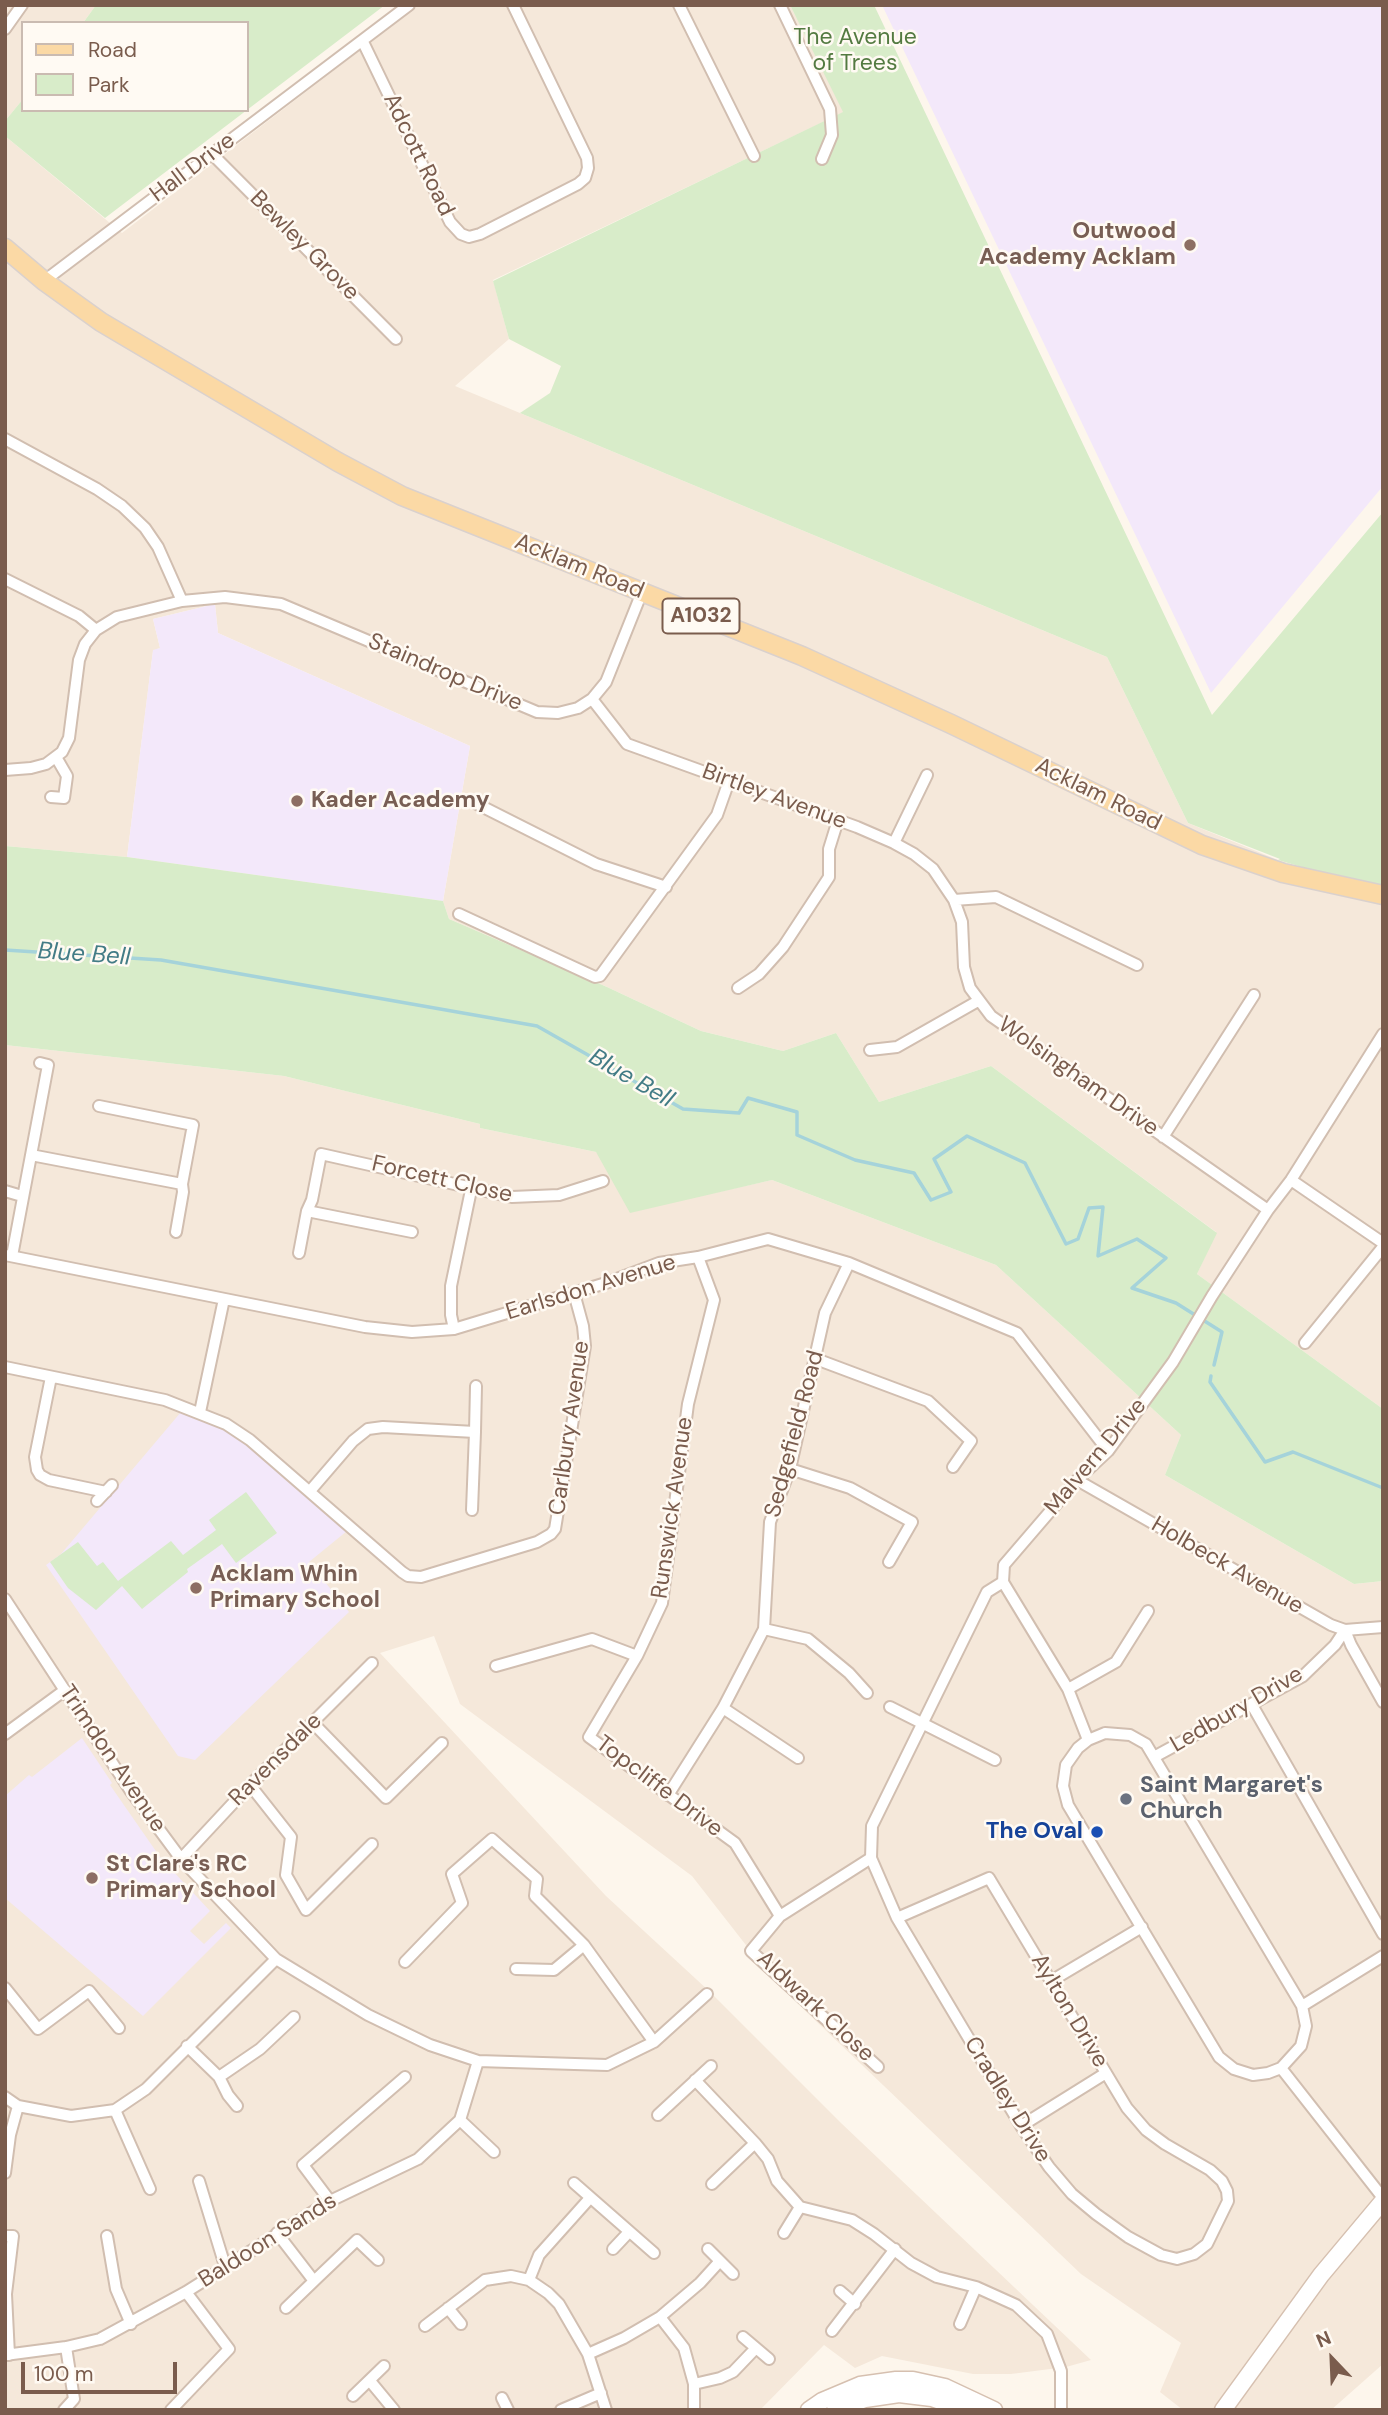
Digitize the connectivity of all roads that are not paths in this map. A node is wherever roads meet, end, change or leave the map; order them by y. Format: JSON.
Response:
{"nodes":[{"id":1,"x":22,"y":5,"type":"edge"},
{"id":2,"x":409,"y":5,"type":"edge"},
{"id":3,"x":513,"y":5,"type":"edge"},
{"id":4,"x":679,"y":5,"type":"edge"},
{"id":5,"x":780,"y":5,"type":"edge"},
{"id":6,"x":5,"y":29,"type":"edge"},
{"id":7,"x":363,"y":42,"type":"junction"},
{"id":8,"x":212,"y":154,"type":"junction"},
{"id":9,"x":754,"y":156,"type":"dead end"},
{"id":10,"x":822,"y":159,"type":"dead end"},
{"id":11,"x":5,"y":248,"type":"edge"},
{"id":12,"x":44,"y":281,"type":"junction"},
{"id":13,"x":396,"y":339,"type":"dead end"},
{"id":14,"x":5,"y":439,"type":"edge"},
{"id":15,"x":5,"y":579,"type":"edge"},
{"id":16,"x":642,"y":592,"type":"junction"},
{"id":17,"x":182,"y":601,"type":"junction"},
{"id":18,"x":96,"y":630,"type":"junction"},
{"id":19,"x":592,"y":699,"type":"junction"},
{"id":20,"x":56,"y":757,"type":"junction"},
{"id":21,"x":5,"y":770,"type":"edge"},
{"id":22,"x":927,"y":775,"type":"dead end"},
{"id":23,"x":729,"y":781,"type":"junction"},
{"id":24,"x":51,"y":797,"type":"dead end"},
{"id":25,"x":477,"y":804,"type":"dead end"},
{"id":26,"x":838,"y":820,"type":"junction"},
{"id":27,"x":894,"y":842,"type":"junction"},
{"id":28,"x":666,"y":887,"type":"junction"},
{"id":29,"x":1383,"y":895,"type":"edge"},
{"id":30,"x":954,"y":900,"type":"junction"},
{"id":31,"x":459,"y":914,"type":"dead end"},
{"id":32,"x":1137,"y":965,"type":"dead end"},
{"id":33,"x":738,"y":988,"type":"dead end"},
{"id":34,"x":1254,"y":995,"type":"dead end"},
{"id":35,"x":978,"y":1001,"type":"junction"},
{"id":36,"x":1383,"y":1034,"type":"edge"},
{"id":37,"x":870,"y":1050,"type":"dead end"},
{"id":38,"x":49,"y":1065,"type":"dead end"},
{"id":39,"x":106,"y":1120,"type":"dead end"},
{"id":40,"x":1163,"y":1137,"type":"junction"},
{"id":41,"x":31,"y":1155,"type":"junction"},
{"id":42,"x":1291,"y":1180,"type":"junction"},
{"id":43,"x":603,"y":1181,"type":"dead end"},
{"id":44,"x":182,"y":1184,"type":"junction"},
{"id":45,"x":471,"y":1190,"type":"junction"},
{"id":46,"x":5,"y":1191,"type":"edge"},
{"id":47,"x":22,"y":1196,"type":"junction"},
{"id":48,"x":1268,"y":1210,"type":"junction"},
{"id":49,"x":307,"y":1211,"type":"junction"},
{"id":50,"x":176,"y":1231,"type":"dead end"},
{"id":51,"x":412,"y":1232,"type":"dead end"},
{"id":52,"x":1383,"y":1245,"type":"edge"},
{"id":53,"x":299,"y":1253,"type":"dead end"},
{"id":54,"x":8,"y":1256,"type":"edge"},
{"id":55,"x":698,"y":1257,"type":"junction"},
{"id":56,"x":849,"y":1263,"type":"junction"},
{"id":57,"x":574,"y":1293,"type":"junction"},
{"id":58,"x":224,"y":1299,"type":"junction"},
{"id":59,"x":454,"y":1329,"type":"junction"},
{"id":60,"x":1305,"y":1343,"type":"dead end"},
{"id":61,"x":817,"y":1359,"type":"junction"},
{"id":62,"x":5,"y":1367,"type":"edge"},
{"id":63,"x":51,"y":1377,"type":"junction"},
{"id":64,"x":476,"y":1386,"type":"dead end"},
{"id":65,"x":200,"y":1412,"type":"junction"},
{"id":66,"x":474,"y":1432,"type":"junction"},
{"id":67,"x":1108,"y":1451,"type":"junction"},
{"id":68,"x":953,"y":1467,"type":"dead end"},
{"id":69,"x":790,"y":1469,"type":"junction"},
{"id":70,"x":1077,"y":1480,"type":"junction"},
{"id":71,"x":310,"y":1491,"type":"junction"},
{"id":72,"x":97,"y":1502,"type":"dead end"},
{"id":73,"x":472,"y":1510,"type":"dead end"},
{"id":74,"x":889,"y":1562,"type":"dead end"},
{"id":75,"x":1003,"y":1582,"type":"junction"},
{"id":76,"x":5,"y":1599,"type":"edge"},
{"id":77,"x":1148,"y":1611,"type":"dead end"},
{"id":78,"x":1383,"y":1627,"type":"edge"},
{"id":79,"x":764,"y":1629,"type":"junction"},
{"id":80,"x":1345,"y":1630,"type":"junction"},
{"id":81,"x":637,"y":1656,"type":"junction"},
{"id":82,"x":372,"y":1662,"type":"dead end"},
{"id":83,"x":496,"y":1666,"type":"dead end"},
{"id":84,"x":1068,"y":1689,"type":"junction"},
{"id":85,"x":65,"y":1690,"type":"junction"},
{"id":86,"x":867,"y":1693,"type":"dead end"},
{"id":87,"x":1383,"y":1702,"type":"edge"},
{"id":88,"x":1252,"y":1705,"type":"junction"},
{"id":89,"x":890,"y":1707,"type":"dead end"},
{"id":90,"x":723,"y":1708,"type":"junction"},
{"id":91,"x":313,"y":1723,"type":"junction"},
{"id":92,"x":921,"y":1723,"type":"junction"},
{"id":93,"x":5,"y":1734,"type":"edge"},
{"id":94,"x":1088,"y":1740,"type":"junction"},
{"id":95,"x":442,"y":1743,"type":"dead end"},
{"id":96,"x":1154,"y":1757,"type":"junction"},
{"id":97,"x":798,"y":1758,"type":"dead end"},
{"id":98,"x":995,"y":1760,"type":"dead end"},
{"id":99,"x":250,"y":1784,"type":"junction"},
{"id":100,"x":668,"y":1795,"type":"junction"},
{"id":101,"x":372,"y":1844,"type":"dead end"},
{"id":102,"x":181,"y":1858,"type":"junction"},
{"id":103,"x":871,"y":1858,"type":"junction"},
{"id":104,"x":780,"y":1916,"type":"junction"},
{"id":105,"x":897,"y":1918,"type":"junction"},
{"id":106,"x":1142,"y":1927,"type":"junction"},
{"id":107,"x":1383,"y":1934,"type":"edge"},
{"id":108,"x":584,"y":1945,"type":"junction"},
{"id":109,"x":1383,"y":1956,"type":"edge"},
{"id":110,"x":276,"y":1959,"type":"junction"},
{"id":111,"x":405,"y":1962,"type":"dead end"},
{"id":112,"x":516,"y":1969,"type":"dead end"},
{"id":113,"x":1051,"y":1981,"type":"junction"},
{"id":114,"x":5,"y":1988,"type":"edge"},
{"id":115,"x":707,"y":1994,"type":"dead end"},
{"id":116,"x":1302,"y":2006,"type":"junction"},
{"id":117,"x":295,"y":2017,"type":"dead end"},
{"id":118,"x":119,"y":2028,"type":"dead end"},
{"id":119,"x":654,"y":2042,"type":"junction"},
{"id":120,"x":187,"y":2046,"type":"junction"},
{"id":121,"x":478,"y":2061,"type":"junction"},
{"id":122,"x":711,"y":2066,"type":"dead end"},
{"id":123,"x":878,"y":2067,"type":"dead end"},
{"id":124,"x":1281,"y":2068,"type":"junction"},
{"id":125,"x":1106,"y":2073,"type":"junction"},
{"id":126,"x":219,"y":2077,"type":"junction"},
{"id":127,"x":405,"y":2077,"type":"dead end"},
{"id":128,"x":695,"y":2080,"type":"junction"},
{"id":129,"x":5,"y":2097,"type":"edge"},
{"id":130,"x":18,"y":2106,"type":"junction"},
{"id":131,"x":237,"y":2106,"type":"dead end"},
{"id":132,"x":115,"y":2110,"type":"junction"},
{"id":133,"x":659,"y":2115,"type":"dead end"},
{"id":134,"x":460,"y":2120,"type":"junction"},
{"id":135,"x":1021,"y":2126,"type":"junction"},
{"id":136,"x":755,"y":2143,"type":"junction"},
{"id":137,"x":494,"y":2152,"type":"dead end"},
{"id":138,"x":5,"y":2173,"type":"edge"},
{"id":139,"x":199,"y":2180,"type":"dead end"},
{"id":140,"x":574,"y":2183,"type":"dead end"},
{"id":141,"x":712,"y":2184,"type":"dead end"},
{"id":142,"x":150,"y":2189,"type":"dead end"},
{"id":143,"x":590,"y":2198,"type":"junction"},
{"id":144,"x":1383,"y":2199,"type":"edge"},
{"id":145,"x":330,"y":2201,"type":"junction"},
{"id":146,"x":1228,"y":2201,"type":"joint"},
{"id":147,"x":800,"y":2207,"type":"junction"},
{"id":148,"x":629,"y":2232,"type":"junction"},
{"id":149,"x":277,"y":2233,"type":"junction"},
{"id":150,"x":784,"y":2233,"type":"dead end"},
{"id":151,"x":5,"y":2236,"type":"edge"},
{"id":152,"x":107,"y":2236,"type":"dead end"},
{"id":153,"x":613,"y":2249,"type":"dead end"},
{"id":154,"x":708,"y":2249,"type":"dead end"},
{"id":155,"x":895,"y":2249,"type":"junction"},
{"id":156,"x":654,"y":2253,"type":"dead end"},
{"id":157,"x":377,"y":2260,"type":"dead end"},
{"id":158,"x":720,"y":2261,"type":"junction"},
{"id":159,"x":225,"y":2266,"type":"junction"},
{"id":160,"x":733,"y":2274,"type":"dead end"},
{"id":161,"x":528,"y":2280,"type":"junction"},
{"id":162,"x":314,"y":2281,"type":"junction"},
{"id":163,"x":975,"y":2287,"type":"junction"},
{"id":164,"x":840,"y":2291,"type":"dead end"},
{"id":165,"x":186,"y":2292,"type":"junction"},
{"id":166,"x":855,"y":2304,"type":"junction"},
{"id":167,"x":286,"y":2308,"type":"dead end"},
{"id":168,"x":448,"y":2308,"type":"junction"},
{"id":169,"x":660,"y":2317,"type":"junction"},
{"id":170,"x":131,"y":2324,"type":"junction"},
{"id":171,"x":461,"y":2324,"type":"dead end"},
{"id":172,"x":960,"y":2324,"type":"dead end"},
{"id":173,"x":425,"y":2326,"type":"dead end"},
{"id":174,"x":832,"y":2331,"type":"dead end"},
{"id":175,"x":743,"y":2337,"type":"dead end"},
{"id":176,"x":66,"y":2347,"type":"junction"},
{"id":177,"x":755,"y":2349,"type":"junction"},
{"id":178,"x":587,"y":2354,"type":"junction"},
{"id":179,"x":7,"y":2355,"type":"edge"},
{"id":180,"x":769,"y":2359,"type":"dead end"},
{"id":181,"x":384,"y":2366,"type":"dead end"},
{"id":182,"x":370,"y":2381,"type":"junction"},
{"id":183,"x":694,"y":2384,"type":"junction"},
{"id":184,"x":601,"y":2393,"type":"junction"},
{"id":185,"x":354,"y":2396,"type":"dead end"},
{"id":186,"x":502,"y":2398,"type":"dead end"},
{"id":187,"x":64,"y":2410,"type":"edge"},
{"id":188,"x":171,"y":2410,"type":"edge"},
{"id":189,"x":394,"y":2410,"type":"edge"},
{"id":190,"x":508,"y":2410,"type":"edge"},
{"id":191,"x":561,"y":2410,"type":"edge"},
{"id":192,"x":606,"y":2410,"type":"edge"},
{"id":193,"x":694,"y":2410,"type":"edge"},
{"id":194,"x":809,"y":2410,"type":"edge"},
{"id":195,"x":835,"y":2410,"type":"edge"},
{"id":196,"x":965,"y":2410,"type":"edge"},
{"id":197,"x":994,"y":2410,"type":"edge"},
{"id":198,"x":1061,"y":2410,"type":"edge"},
{"id":199,"x":1223,"y":2410,"type":"edge"}],
"edges":[{"from":1,"to":6,"type":"street"},
{"from":2,"to":7,"type":"street","name":"Hall Drive"},
{"from":3,"to":7,"type":"street","name":"Adcott Road"},
{"from":4,"to":9,"type":"street"},
{"from":5,"to":10,"type":"street"},
{"from":7,"to":8,"type":"street","name":"Hall Drive"},
{"from":8,"to":12,"type":"street","name":"Hall Drive"},
{"from":8,"to":13,"type":"street","name":"Bewley Grove"},
{"from":11,"to":12,"type":"main road","name":"Acklam Road","number":"A1032"},
{"from":12,"to":16,"type":"main road","name":"Acklam Road","number":"A1032"},
{"from":14,"to":17,"type":"street"},
{"from":15,"to":18,"type":"street"},
{"from":16,"to":19,"type":"street"},
{"from":16,"to":29,"type":"main road","name":"Acklam Road","number":"A1032"},
{"from":17,"to":18,"type":"street","name":"Staindrop Drive"},
{"from":17,"to":19,"type":"street","name":"Staindrop Drive"},
{"from":18,"to":20,"type":"street"},
{"from":19,"to":23,"type":"street","name":"Birtley Avenue"},
{"from":20,"to":21,"type":"street"},
{"from":20,"to":24,"type":"street"},
{"from":22,"to":27,"type":"street"},
{"from":23,"to":26,"type":"street","name":"Birtley Avenue"},
{"from":23,"to":28,"type":"street"},
{"from":25,"to":28,"type":"street"},
{"from":26,"to":27,"type":"street","name":"Birtley Avenue"},
{"from":26,"to":33,"type":"street"},
{"from":27,"to":30,"type":"street","name":"Birtley Avenue"},
{"from":28,"to":31,"type":"street"},
{"from":30,"to":32,"type":"street"},
{"from":30,"to":35,"type":"street","name":"Wolsingham Drive"},
{"from":34,"to":40,"type":"street"},
{"from":35,"to":37,"type":"street"},
{"from":35,"to":40,"type":"street","name":"Wolsingham Drive"},
{"from":36,"to":42,"type":"street","name":"Malvern Drive"},
{"from":38,"to":41,"type":"street"},
{"from":39,"to":44,"type":"street"},
{"from":40,"to":48,"type":"street","name":"Wolsingham Drive"},
{"from":41,"to":44,"type":"street"},
{"from":41,"to":47,"type":"street"},
{"from":42,"to":48,"type":"street","name":"Malvern Drive"},
{"from":42,"to":52,"type":"street"},
{"from":43,"to":45,"type":"street","name":"Forcett Close"},
{"from":44,"to":50,"type":"street"},
{"from":45,"to":49,"type":"street","name":"Forcett Close"},
{"from":45,"to":59,"type":"street"},
{"from":46,"to":47,"type":"street"},
{"from":47,"to":54,"type":"street"},
{"from":48,"to":67,"type":"street","name":"Malvern Drive"},
{"from":49,"to":51,"type":"street"},
{"from":49,"to":53,"type":"street"},
{"from":52,"to":60,"type":"street"},
{"from":54,"to":58,"type":"street","name":"Earlsdon Avenue"},
{"from":55,"to":56,"type":"street","name":"Earlsdon Avenue"},
{"from":55,"to":57,"type":"street","name":"Earlsdon Avenue"},
{"from":55,"to":81,"type":"street","name":"Runswick Avenue"},
{"from":56,"to":61,"type":"street","name":"Sedgefield Road"},
{"from":56,"to":67,"type":"street","name":"Earlsdon Avenue"},
{"from":57,"to":59,"type":"street","name":"Earlsdon Avenue"},
{"from":57,"to":71,"type":"street","name":"Carlbury Avenue"},
{"from":58,"to":59,"type":"street","name":"Earlsdon Avenue"},
{"from":58,"to":65,"type":"street"},
{"from":61,"to":68,"type":"street"},
{"from":61,"to":69,"type":"street","name":"Sedgefield Road"},
{"from":62,"to":63,"type":"street","name":"Carlbury Avenue"},
{"from":63,"to":65,"type":"street","name":"Carlbury Avenue"},
{"from":63,"to":72,"type":"street"},
{"from":64,"to":66,"type":"street"},
{"from":65,"to":71,"type":"street","name":"Carlbury Avenue"},
{"from":66,"to":71,"type":"street"},
{"from":66,"to":73,"type":"street"},
{"from":67,"to":70,"type":"street","name":"Malvern Drive"},
{"from":69,"to":74,"type":"street"},
{"from":69,"to":79,"type":"street","name":"Sedgefield Road"},
{"from":70,"to":75,"type":"street","name":"Malvern Drive"},
{"from":70,"to":80,"type":"street","name":"Holbeck Avenue"},
{"from":75,"to":84,"type":"street"},
{"from":75,"to":92,"type":"street","name":"Malvern Drive"},
{"from":76,"to":85,"type":"street","name":"Trimdon Avenue"},
{"from":77,"to":84,"type":"street"},
{"from":78,"to":80,"type":"street","name":"Holbeck Avenue"},
{"from":79,"to":86,"type":"street"},
{"from":79,"to":90,"type":"street","name":"Sedgefield Road"},
{"from":80,"to":87,"type":"street"},
{"from":80,"to":88,"type":"street","name":"Ledbury Drive"},
{"from":81,"to":83,"type":"street"},
{"from":81,"to":100,"type":"street","name":"Topcliffe Drive"},
{"from":82,"to":91,"type":"street","name":"Ravensdale"},
{"from":84,"to":94,"type":"street"},
{"from":85,"to":93,"type":"street"},
{"from":85,"to":102,"type":"street","name":"Trimdon Avenue"},
{"from":88,"to":96,"type":"street","name":"Ledbury Drive"},
{"from":88,"to":107,"type":"street"},
{"from":89,"to":92,"type":"street"},
{"from":90,"to":97,"type":"street"},
{"from":90,"to":100,"type":"street","name":"Sedgefield Road"},
{"from":91,"to":95,"type":"street"},
{"from":91,"to":99,"type":"street","name":"Ravensdale"},
{"from":92,"to":98,"type":"street"},
{"from":92,"to":103,"type":"street","name":"Malvern Drive"},
{"from":94,"to":96,"type":"street"},
{"from":94,"to":106,"type":"street"},
{"from":96,"to":116,"type":"street"},
{"from":99,"to":101,"type":"street"},
{"from":99,"to":102,"type":"street","name":"Ravensdale"},
{"from":100,"to":104,"type":"street","name":"Topcliffe Drive"},
{"from":102,"to":110,"type":"street","name":"Trimdon Avenue"},
{"from":103,"to":104,"type":"street"},
{"from":103,"to":105,"type":"street","name":"Cradley Drive"},
{"from":104,"to":123,"type":"street","name":"Aldwark Close"},
{"from":105,"to":113,"type":"street","name":"Aylton Drive"},
{"from":105,"to":135,"type":"street","name":"Cradley Drive"},
{"from":106,"to":113,"type":"street"},
{"from":106,"to":124,"type":"street"},
{"from":108,"to":111,"type":"street"},
{"from":108,"to":112,"type":"street"},
{"from":108,"to":119,"type":"street"},
{"from":109,"to":116,"type":"street"},
{"from":110,"to":120,"type":"street"},
{"from":110,"to":121,"type":"street","name":"Trimdon Avenue"},
{"from":113,"to":125,"type":"street","name":"Aylton Drive"},
{"from":114,"to":118,"type":"street"},
{"from":115,"to":119,"type":"street","name":"Trimdon Avenue"},
{"from":116,"to":124,"type":"street"},
{"from":117,"to":126,"type":"street"},
{"from":119,"to":121,"type":"street","name":"Trimdon Avenue"},
{"from":120,"to":126,"type":"street"},
{"from":120,"to":132,"type":"street"},
{"from":121,"to":134,"type":"street"},
{"from":122,"to":128,"type":"street"},
{"from":124,"to":144,"type":"street"},
{"from":125,"to":135,"type":"street"},
{"from":125,"to":146,"type":"street","name":"Aylton Drive"},
{"from":126,"to":131,"type":"street"},
{"from":127,"to":145,"type":"street"},
{"from":128,"to":133,"type":"street"},
{"from":128,"to":136,"type":"street"},
{"from":129,"to":130,"type":"street"},
{"from":130,"to":132,"type":"street"},
{"from":130,"to":138,"type":"street"},
{"from":132,"to":142,"type":"street"},
{"from":134,"to":137,"type":"street"},
{"from":134,"to":145,"type":"street","name":"Baldoon Sands"},
{"from":135,"to":146,"type":"street","name":"Cradley Drive"},
{"from":136,"to":141,"type":"street"},
{"from":136,"to":147,"type":"street"},
{"from":139,"to":159,"type":"street"},
{"from":140,"to":143,"type":"street"},
{"from":143,"to":148,"type":"street"},
{"from":143,"to":161,"type":"street"},
{"from":144,"to":199,"type":"main road"},
{"from":145,"to":149,"type":"street","name":"Baldoon Sands"},
{"from":147,"to":150,"type":"street"},
{"from":147,"to":155,"type":"street"},
{"from":148,"to":153,"type":"street"},
{"from":148,"to":156,"type":"street"},
{"from":149,"to":159,"type":"street","name":"Baldoon Sands"},
{"from":149,"to":162,"type":"street"},
{"from":151,"to":179,"type":"street"},
{"from":152,"to":170,"type":"street"},
{"from":154,"to":158,"type":"street"},
{"from":155,"to":163,"type":"street"},
{"from":155,"to":166,"type":"street"},
{"from":157,"to":162,"type":"street"},
{"from":158,"to":160,"type":"street"},
{"from":158,"to":169,"type":"street"},
{"from":159,"to":165,"type":"street","name":"Baldoon Sands"},
{"from":161,"to":168,"type":"street"},
{"from":161,"to":178,"type":"street"},
{"from":162,"to":167,"type":"street"},
{"from":163,"to":172,"type":"street"},
{"from":163,"to":198,"type":"street"},
{"from":164,"to":166,"type":"street"},
{"from":165,"to":170,"type":"street","name":"Baldoon Sands"},
{"from":165,"to":188,"type":"street"},
{"from":166,"to":174,"type":"street"},
{"from":168,"to":171,"type":"street"},
{"from":168,"to":173,"type":"street"},
{"from":169,"to":178,"type":"street"},
{"from":169,"to":183,"type":"street"},
{"from":170,"to":176,"type":"street","name":"Baldoon Sands"},
{"from":175,"to":177,"type":"street"},
{"from":176,"to":179,"type":"street","name":"Baldoon Sands"},
{"from":176,"to":187,"type":"street"},
{"from":177,"to":180,"type":"street"},
{"from":177,"to":183,"type":"street"},
{"from":178,"to":184,"type":"street"},
{"from":181,"to":182,"type":"street"},
{"from":182,"to":185,"type":"street"},
{"from":182,"to":189,"type":"street"},
{"from":183,"to":193,"type":"street"},
{"from":184,"to":191,"type":"street"},
{"from":184,"to":192,"type":"street"},
{"from":186,"to":190,"type":"street"},
{"from":194,"to":197,"type":"main road"},
{"from":195,"to":196,"type":"main road"}]}
